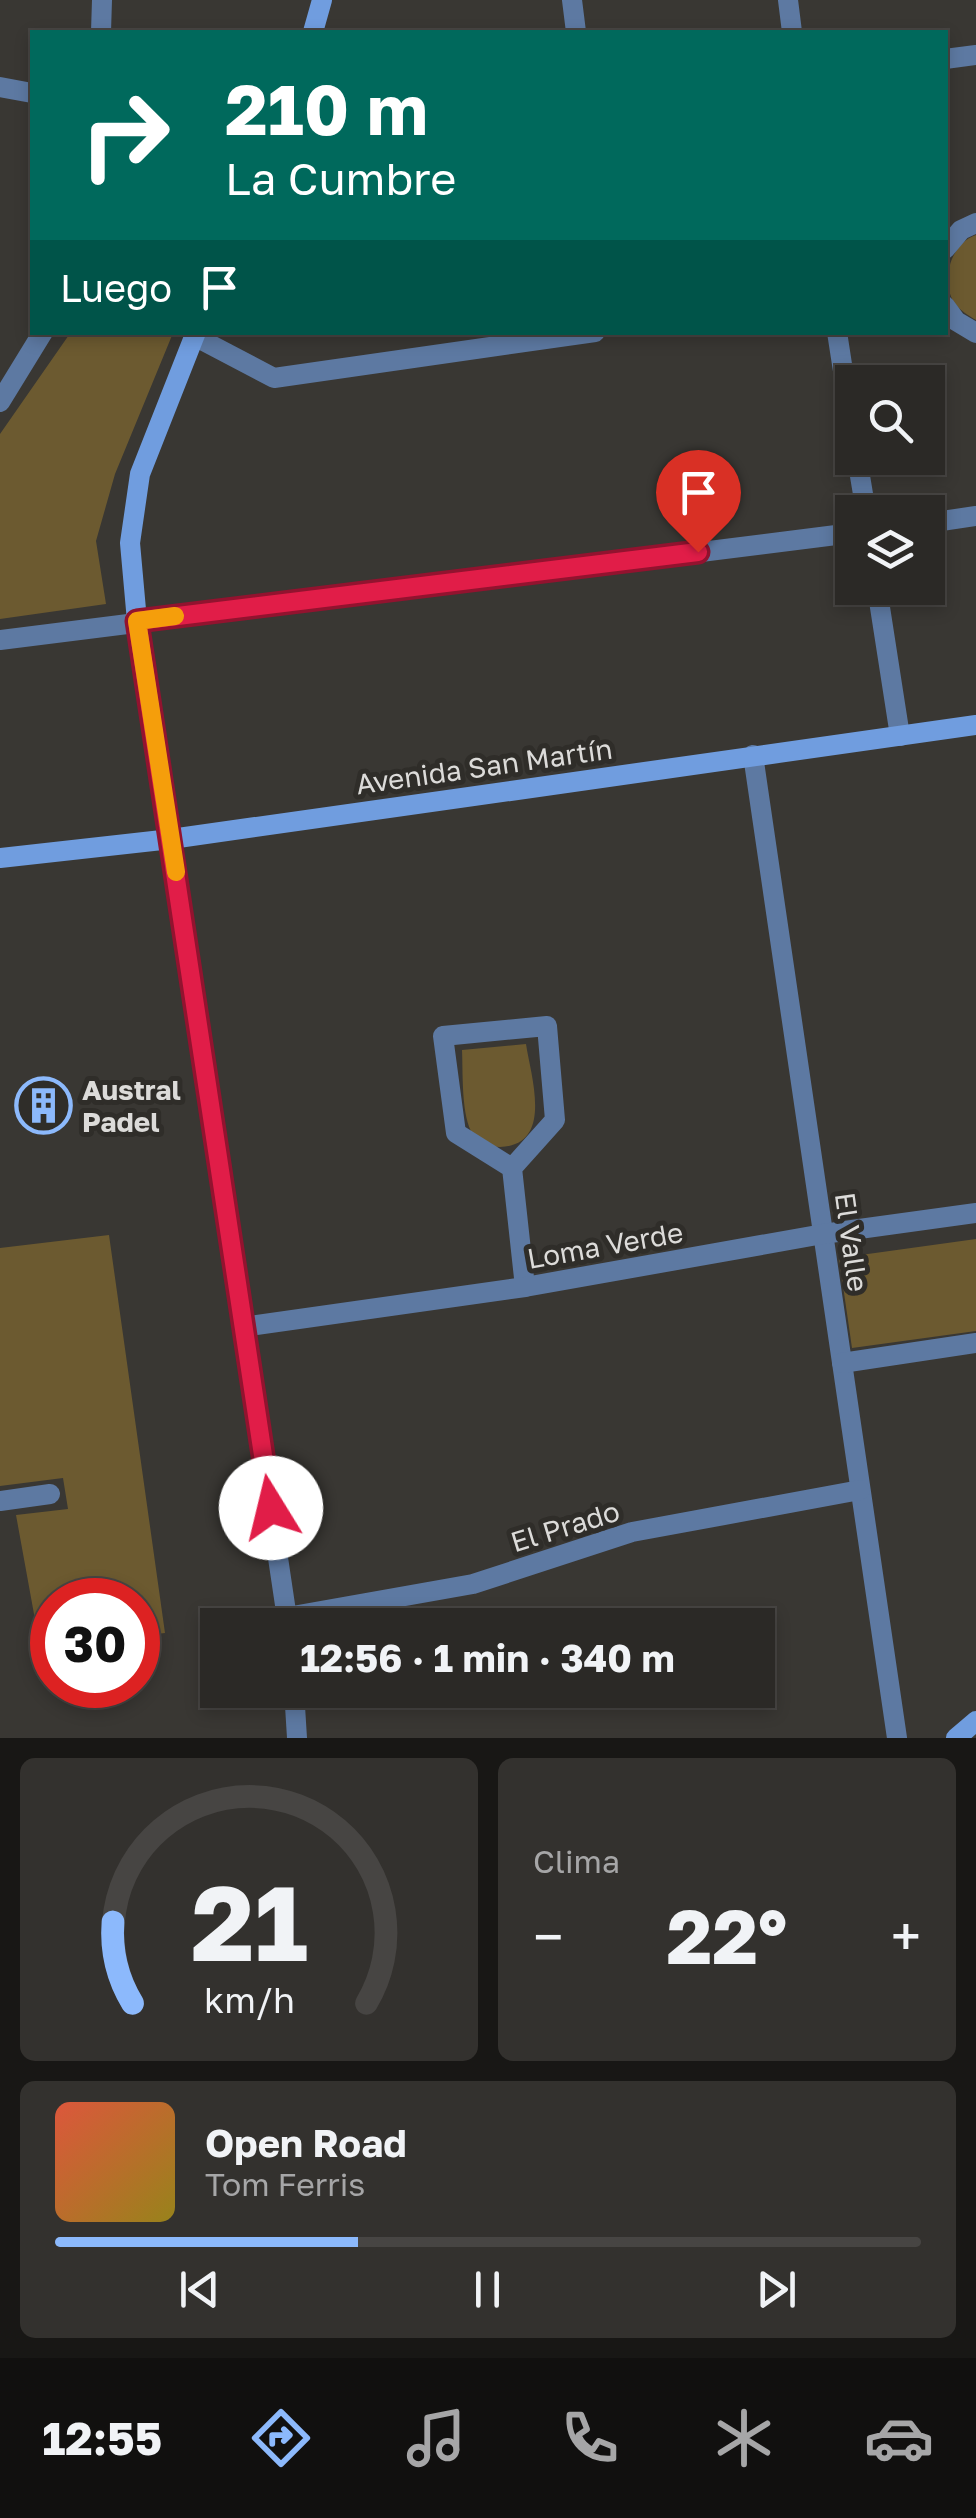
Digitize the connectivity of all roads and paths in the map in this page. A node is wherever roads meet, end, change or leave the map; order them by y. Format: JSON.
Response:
{"nodes":[{"id":1,"x":102,"y":0,"type":"edge"},
{"id":2,"x":322,"y":0,"type":"edge"},
{"id":3,"x":572,"y":0,"type":"edge"},
{"id":4,"x":788,"y":0,"type":"edge"},
{"id":5,"x":100,"y":30,"type":"edge"},
{"id":6,"x":314,"y":30,"type":"edge"},
{"id":7,"x":576,"y":30,"type":"edge"},
{"id":8,"x":792,"y":30,"type":"edge"},
{"id":9,"x":976,"y":56,"type":"edge"},
{"id":10,"x":948,"y":59,"type":"edge"},
{"id":11,"x":0,"y":87,"type":"edge"},
{"id":12,"x":30,"y":93,"type":"edge"},
{"id":13,"x":976,"y":222,"type":"edge"},
{"id":14,"x":948,"y":245,"type":"edge"},
{"id":15,"x":948,"y":310,"type":"edge"},
{"id":16,"x":976,"y":333,"type":"edge"},
{"id":17,"x":42,"y":335,"type":"edge"},
{"id":18,"x":195,"y":335,"type":"edge"},
{"id":19,"x":197,"y":335,"type":"edge"},
{"id":20,"x":575,"y":335,"type":"edge"},
{"id":21,"x":838,"y":335,"type":"edge"},
{"id":22,"x":843,"y":365,"type":"edge"},
{"id":23,"x":0,"y":402,"type":"edge"},
{"id":24,"x":976,"y":516,"type":"edge"},
{"id":25,"x":945,"y":521,"type":"edge"},
{"id":26,"x":835,"y":535,"type":"edge"},
{"id":27,"x":880,"y":605,"type":"edge"},
{"id":28,"x":137,"y":621,"type":"junction"},
{"id":29,"x":0,"y":640,"type":"edge"},
{"id":30,"x":976,"y":725,"type":"edge"},
{"id":31,"x":900,"y":736,"type":"junction"},
{"id":32,"x":753,"y":755,"type":"junction"},
{"id":33,"x":171,"y":839,"type":"junction"},
{"id":34,"x":0,"y":858,"type":"edge"},
{"id":35,"x":512,"y":1168,"type":"junction"},
{"id":36,"x":976,"y":1213,"type":"edge"},
{"id":37,"x":823,"y":1234,"type":"junction"},
{"id":38,"x":526,"y":1287,"type":"junction"},
{"id":39,"x":244,"y":1327,"type":"junction"},
{"id":40,"x":976,"y":1343,"type":"edge"},
{"id":41,"x":842,"y":1363,"type":"junction"},
{"id":42,"x":860,"y":1490,"type":"junction"},
{"id":43,"x":50,"y":1494,"type":"dead end"},
{"id":44,"x":0,"y":1501,"type":"edge"},
{"id":45,"x":286,"y":1608,"type":"edge"},
{"id":46,"x":353,"y":1608,"type":"edge"},
{"id":47,"x":295,"y":1708,"type":"edge"},
{"id":48,"x":976,"y":1721,"type":"edge"},
{"id":49,"x":297,"y":1738,"type":"edge"},
{"id":50,"x":897,"y":1738,"type":"edge"},
{"id":51,"x":956,"y":1738,"type":"edge"}],
"edges":[{"from":1,"to":5,"type":"street"},
{"from":2,"to":6,"type":"street"},
{"from":3,"to":7,"type":"street"},
{"from":4,"to":8,"type":"street"},
{"from":9,"to":10,"type":"street"},
{"from":11,"to":12,"type":"street"},
{"from":13,"to":14,"type":"street"},
{"from":15,"to":16,"type":"street"},
{"from":17,"to":23,"type":"street"},
{"from":18,"to":28,"type":"street"},
{"from":19,"to":20,"type":"street"},
{"from":21,"to":22,"type":"street"},
{"from":24,"to":25,"type":"street"},
{"from":26,"to":28,"type":"street"},
{"from":27,"to":31,"type":"street"},
{"from":28,"to":29,"type":"street"},
{"from":28,"to":33,"type":"street"},
{"from":30,"to":31,"type":"street","name":"Avenida San Martín"},
{"from":31,"to":32,"type":"street","name":"Avenida San Martín"},
{"from":32,"to":33,"type":"street","name":"Avenida San Martín"},
{"from":32,"to":37,"type":"street","name":"El Valle"},
{"from":33,"to":34,"type":"street","name":"Avenida San Martín"},
{"from":33,"to":39,"type":"street"},
{"from":35,"to":35,"type":"street"},
{"from":35,"to":38,"type":"street"},
{"from":36,"to":37,"type":"street","name":"Loma Verde"},
{"from":37,"to":38,"type":"street","name":"Loma Verde"},
{"from":37,"to":41,"type":"street","name":"El Valle"},
{"from":38,"to":39,"type":"street","name":"Loma Verde"},
{"from":39,"to":45,"type":"street"},
{"from":40,"to":41,"type":"street"},
{"from":41,"to":42,"type":"street","name":"El Valle"},
{"from":42,"to":46,"type":"street","name":"El Prado"},
{"from":42,"to":50,"type":"street","name":"El Valle"},
{"from":43,"to":44,"type":"street"},
{"from":47,"to":49,"type":"street"},
{"from":48,"to":51,"type":"street"}]}
